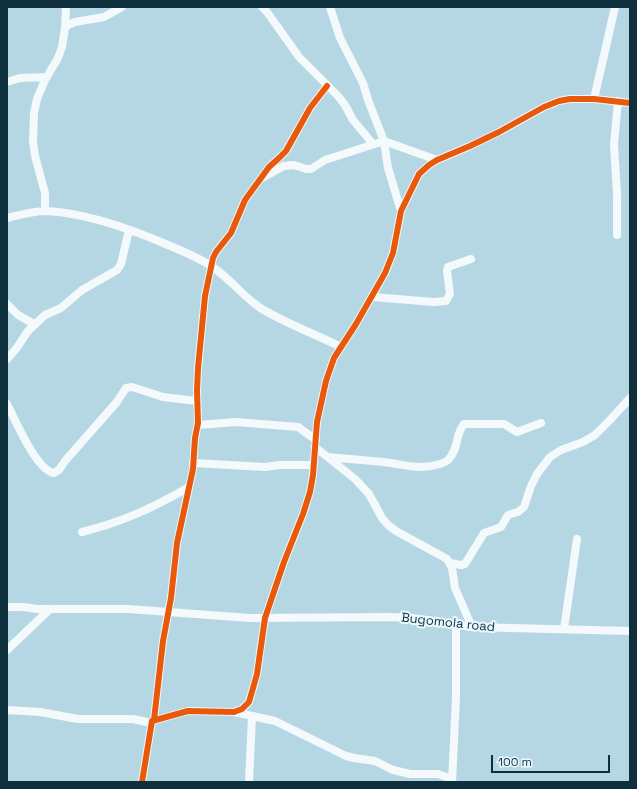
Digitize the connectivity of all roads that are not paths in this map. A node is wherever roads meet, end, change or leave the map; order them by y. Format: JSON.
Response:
{"nodes":[{"id":1,"x":66,"y":7,"type":"edge"},
{"id":2,"x":122,"y":7,"type":"edge"},
{"id":3,"x":262,"y":7,"type":"edge"},
{"id":4,"x":330,"y":7,"type":"edge"},
{"id":5,"x":615,"y":7,"type":"edge"},
{"id":6,"x":65,"y":28,"type":"junction"},
{"id":7,"x":47,"y":77,"type":"junction"},
{"id":8,"x":7,"y":82,"type":"edge"},
{"id":9,"x":327,"y":86,"type":"junction"},
{"id":10,"x":594,"y":99,"type":"junction"},
{"id":11,"x":618,"y":102,"type":"junction"},
{"id":12,"x":630,"y":103,"type":"edge"},
{"id":13,"x":384,"y":141,"type":"junction"},
{"id":14,"x":373,"y":144,"type":"junction"},
{"id":15,"x":437,"y":160,"type":"junction"},
{"id":16,"x":259,"y":180,"type":"junction"},
{"id":17,"x":401,"y":211,"type":"junction"},
{"id":18,"x":45,"y":212,"type":"junction"},
{"id":19,"x":7,"y":218,"type":"edge"},
{"id":20,"x":129,"y":230,"type":"junction"},
{"id":21,"x":617,"y":235,"type":"dead end"},
{"id":22,"x":471,"y":259,"type":"dead end"},
{"id":23,"x":212,"y":266,"type":"junction"},
{"id":24,"x":372,"y":298,"type":"junction"},
{"id":25,"x":7,"y":304,"type":"edge"},
{"id":26,"x":34,"y":324,"type":"junction"},
{"id":27,"x":341,"y":347,"type":"junction"},
{"id":28,"x":7,"y":359,"type":"edge"},
{"id":29,"x":630,"y":398,"type":"edge"},
{"id":30,"x":197,"y":401,"type":"junction"},
{"id":31,"x":7,"y":404,"type":"edge"},
{"id":32,"x":541,"y":423,"type":"dead end"},
{"id":33,"x":198,"y":425,"type":"junction"},
{"id":34,"x":316,"y":444,"type":"junction"},
{"id":35,"x":327,"y":457,"type":"junction"},
{"id":36,"x":193,"y":463,"type":"junction"},
{"id":37,"x":314,"y":465,"type":"junction"},
{"id":38,"x":189,"y":487,"type":"junction"},
{"id":39,"x":82,"y":532,"type":"dead end"},
{"id":40,"x":578,"y":539,"type":"dead end"},
{"id":41,"x":450,"y":563,"type":"junction"},
{"id":42,"x":7,"y":607,"type":"edge"},
{"id":43,"x":50,"y":609,"type":"junction"},
{"id":44,"x":168,"y":612,"type":"junction"},
{"id":45,"x":265,"y":618,"type":"junction"},
{"id":46,"x":456,"y":624,"type":"junction"},
{"id":47,"x":472,"y":627,"type":"junction"},
{"id":48,"x":564,"y":629,"type":"junction"},
{"id":49,"x":630,"y":631,"type":"edge"},
{"id":50,"x":7,"y":650,"type":"edge"},
{"id":51,"x":7,"y":710,"type":"edge"},
{"id":52,"x":234,"y":712,"type":"junction"},
{"id":53,"x":252,"y":716,"type":"junction"},
{"id":54,"x":152,"y":722,"type":"junction"},
{"id":55,"x":452,"y":781,"type":"edge"},
{"id":56,"x":142,"y":782,"type":"edge"},
{"id":57,"x":249,"y":782,"type":"edge"}],
"edges":[{"from":1,"to":6,"type":"street"},
{"from":2,"to":6,"type":"street"},
{"from":3,"to":9,"type":"street"},
{"from":4,"to":13,"type":"street"},
{"from":5,"to":10,"type":"street"},
{"from":6,"to":7,"type":"street"},
{"from":7,"to":8,"type":"street"},
{"from":7,"to":18,"type":"street"},
{"from":9,"to":14,"type":"street"},
{"from":9,"to":16,"type":"street"},
{"from":10,"to":11,"type":"street"},
{"from":10,"to":15,"type":"street"},
{"from":11,"to":12,"type":"street"},
{"from":11,"to":21,"type":"street"},
{"from":13,"to":14,"type":"street"},
{"from":13,"to":15,"type":"street"},
{"from":13,"to":17,"type":"street"},
{"from":14,"to":16,"type":"street"},
{"from":15,"to":17,"type":"street"},
{"from":16,"to":23,"type":"street"},
{"from":17,"to":24,"type":"street"},
{"from":18,"to":19,"type":"street"},
{"from":18,"to":20,"type":"street"},
{"from":20,"to":23,"type":"street"},
{"from":20,"to":26,"type":"street"},
{"from":22,"to":24,"type":"street"},
{"from":23,"to":27,"type":"street"},
{"from":23,"to":30,"type":"street"},
{"from":24,"to":27,"type":"street"},
{"from":25,"to":26,"type":"street"},
{"from":26,"to":28,"type":"street"},
{"from":27,"to":34,"type":"street"},
{"from":29,"to":41,"type":"street"},
{"from":30,"to":31,"type":"street"},
{"from":30,"to":33,"type":"street"},
{"from":32,"to":35,"type":"street"},
{"from":33,"to":34,"type":"street"},
{"from":33,"to":36,"type":"street"},
{"from":34,"to":35,"type":"street"},
{"from":34,"to":37,"type":"street"},
{"from":35,"to":41,"type":"street"},
{"from":36,"to":37,"type":"street"},
{"from":36,"to":38,"type":"street"},
{"from":37,"to":45,"type":"street"},
{"from":38,"to":39,"type":"street"},
{"from":38,"to":44,"type":"street"},
{"from":40,"to":48,"type":"street"},
{"from":41,"to":47,"type":"street"},
{"from":42,"to":43,"type":"street","name":"Bugomola road"},
{"from":43,"to":44,"type":"street","name":"Bugomola road"},
{"from":43,"to":50,"type":"street"},
{"from":44,"to":45,"type":"street","name":"Bugomola road"},
{"from":44,"to":54,"type":"street"},
{"from":45,"to":46,"type":"street","name":"Bugomola road"},
{"from":45,"to":52,"type":"street"},
{"from":46,"to":47,"type":"street","name":"Bugomola road"},
{"from":46,"to":55,"type":"street"},
{"from":47,"to":48,"type":"street","name":"Bugomola road"},
{"from":48,"to":49,"type":"street","name":"Bugomola road"},
{"from":51,"to":54,"type":"street"},
{"from":52,"to":53,"type":"street"},
{"from":52,"to":54,"type":"street"},
{"from":53,"to":55,"type":"street"},
{"from":53,"to":57,"type":"street"},
{"from":54,"to":56,"type":"street"}]}
